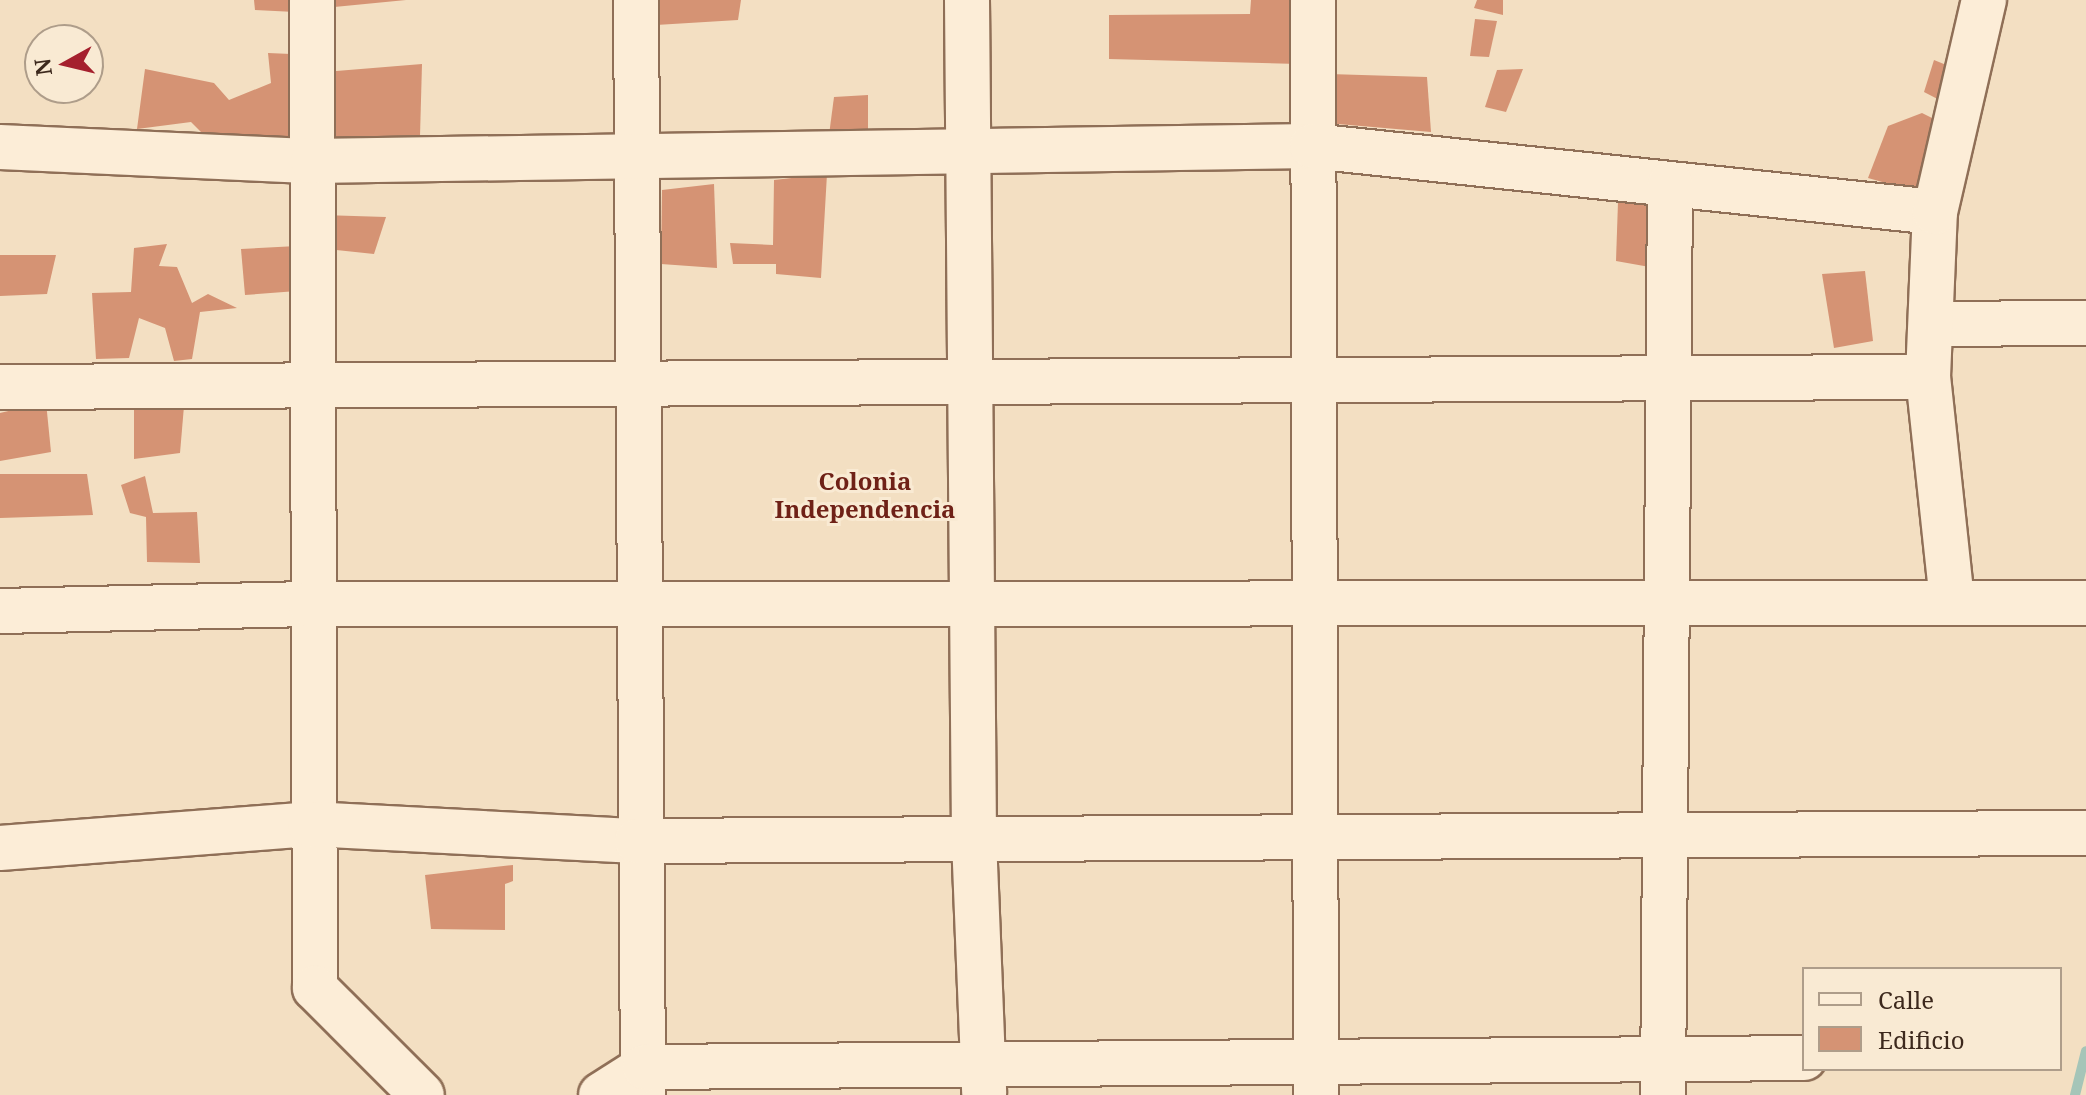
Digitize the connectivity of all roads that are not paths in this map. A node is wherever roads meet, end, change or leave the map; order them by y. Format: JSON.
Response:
{"nodes":[{"id":1,"x":312,"y":0,"type":"edge"},
{"id":2,"x":636,"y":0,"type":"edge"},
{"id":3,"x":967,"y":0,"type":"edge"},
{"id":4,"x":1313,"y":0,"type":"edge"},
{"id":5,"x":1984,"y":0,"type":"edge"},
{"id":6,"x":1312,"y":146,"type":"junction"},
{"id":7,"x":0,"y":147,"type":"edge"},
{"id":8,"x":968,"y":153,"type":"junction"},
{"id":9,"x":635,"y":159,"type":"junction"},
{"id":10,"x":313,"y":161,"type":"junction"},
{"id":11,"x":1670,"y":184,"type":"junction"},
{"id":12,"x":1935,"y":212,"type":"junction"},
{"id":13,"x":2086,"y":323,"type":"edge"},
{"id":14,"x":1931,"y":324,"type":"junction"},
{"id":15,"x":1928,"y":377,"type":"junction"},
{"id":16,"x":1668,"y":379,"type":"junction"},
{"id":17,"x":1312,"y":380,"type":"junction"},
{"id":18,"x":970,"y":382,"type":"junction"},
{"id":19,"x":636,"y":383,"type":"junction"},
{"id":20,"x":315,"y":385,"type":"junction"},
{"id":21,"x":0,"y":387,"type":"edge"},
{"id":22,"x":1313,"y":601,"type":"junction"},
{"id":23,"x":1667,"y":601,"type":"junction"},
{"id":24,"x":1952,"y":601,"type":"junction"},
{"id":25,"x":2086,"y":603,"type":"edge"},
{"id":26,"x":311,"y":604,"type":"junction"},
{"id":27,"x":972,"y":604,"type":"junction"},
{"id":28,"x":636,"y":606,"type":"junction"},
{"id":29,"x":0,"y":611,"type":"edge"},
{"id":30,"x":310,"y":824,"type":"junction"},
{"id":31,"x":2086,"y":833,"type":"edge"},
{"id":32,"x":1665,"y":835,"type":"junction"},
{"id":33,"x":974,"y":839,"type":"junction"},
{"id":34,"x":1314,"y":839,"type":"junction"},
{"id":35,"x":637,"y":841,"type":"junction"},
{"id":36,"x":0,"y":848,"type":"edge"},
{"id":37,"x":1802,"y":1058,"type":"edge"},
{"id":38,"x":1663,"y":1077,"type":"edge"},
{"id":39,"x":1316,"y":1078,"type":"edge"},
{"id":40,"x":983,"y":1080,"type":"edge"},
{"id":41,"x":644,"y":1081,"type":"edge"},
{"id":42,"x":422,"y":1095,"type":"edge"},
{"id":43,"x":601,"y":1095,"type":"edge"}],
"edges":[{"from":1,"to":10,"type":"street"},
{"from":2,"to":9,"type":"street"},
{"from":3,"to":8,"type":"street"},
{"from":4,"to":6,"type":"street"},
{"from":5,"to":12,"type":"street"},
{"from":6,"to":8,"type":"street"},
{"from":6,"to":11,"type":"street"},
{"from":6,"to":17,"type":"street"},
{"from":7,"to":10,"type":"street"},
{"from":8,"to":9,"type":"street"},
{"from":8,"to":18,"type":"street"},
{"from":9,"to":10,"type":"street"},
{"from":9,"to":19,"type":"street"},
{"from":10,"to":20,"type":"street"},
{"from":11,"to":12,"type":"street"},
{"from":11,"to":16,"type":"street"},
{"from":12,"to":14,"type":"street"},
{"from":13,"to":14,"type":"street"},
{"from":14,"to":15,"type":"street"},
{"from":15,"to":16,"type":"street"},
{"from":15,"to":24,"type":"street"},
{"from":16,"to":17,"type":"street"},
{"from":16,"to":23,"type":"street"},
{"from":17,"to":18,"type":"street"},
{"from":17,"to":22,"type":"street"},
{"from":18,"to":19,"type":"street"},
{"from":18,"to":27,"type":"street"},
{"from":19,"to":20,"type":"street"},
{"from":19,"to":28,"type":"street"},
{"from":20,"to":21,"type":"street"},
{"from":20,"to":26,"type":"street"},
{"from":22,"to":23,"type":"street"},
{"from":22,"to":27,"type":"street"},
{"from":22,"to":34,"type":"street"},
{"from":23,"to":24,"type":"street"},
{"from":23,"to":32,"type":"street"},
{"from":24,"to":25,"type":"street"},
{"from":26,"to":28,"type":"street"},
{"from":26,"to":29,"type":"street"},
{"from":26,"to":30,"type":"street"},
{"from":27,"to":28,"type":"street"},
{"from":27,"to":33,"type":"street"},
{"from":28,"to":35,"type":"street"},
{"from":30,"to":35,"type":"street"},
{"from":30,"to":36,"type":"street"},
{"from":30,"to":42,"type":"street"},
{"from":31,"to":32,"type":"street"},
{"from":32,"to":34,"type":"street"},
{"from":32,"to":38,"type":"street"},
{"from":33,"to":34,"type":"street"},
{"from":33,"to":35,"type":"street"},
{"from":33,"to":40,"type":"street"},
{"from":34,"to":39,"type":"street"},
{"from":35,"to":41,"type":"street"},
{"from":37,"to":38,"type":"street"},
{"from":38,"to":39,"type":"street"},
{"from":39,"to":40,"type":"street"},
{"from":40,"to":41,"type":"street"},
{"from":41,"to":43,"type":"street"}]}
